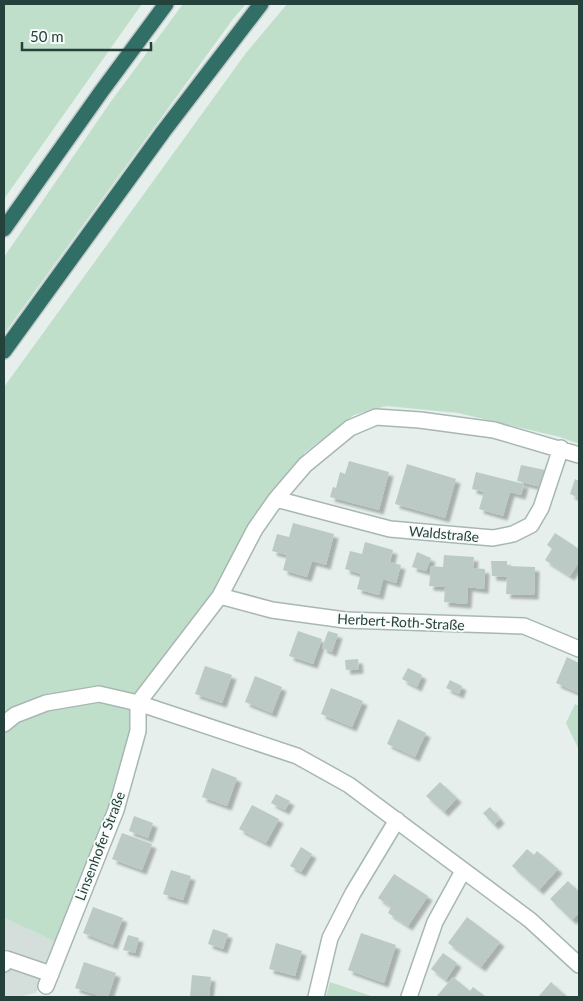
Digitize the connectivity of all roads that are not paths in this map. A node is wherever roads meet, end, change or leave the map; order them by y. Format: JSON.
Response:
{"nodes":[{"id":1,"x":166,"y":4,"type":"edge"},
{"id":2,"x":261,"y":4,"type":"edge"},
{"id":3,"x":4,"y":229,"type":"edge"},
{"id":4,"x":4,"y":351,"type":"edge"},
{"id":5,"x":561,"y":448,"type":"junction"},
{"id":6,"x":579,"y":454,"type":"edge"},
{"id":7,"x":276,"y":498,"type":"junction"},
{"id":8,"x":220,"y":596,"type":"junction"},
{"id":9,"x":579,"y":649,"type":"edge"},
{"id":10,"x":138,"y":703,"type":"junction"},
{"id":11,"x":4,"y":724,"type":"edge"},
{"id":12,"x":397,"y":820,"type":"junction"},
{"id":13,"x":463,"y":871,"type":"junction"},
{"id":14,"x":4,"y":964,"type":"edge"},
{"id":15,"x":579,"y":965,"type":"edge"},
{"id":16,"x":316,"y":997,"type":"edge"},
{"id":17,"x":409,"y":997,"type":"edge"}],
"edges":[{"from":1,"to":3,"type":"highway"},
{"from":2,"to":4,"type":"highway"},
{"from":5,"to":6,"type":"street"},
{"from":5,"to":7,"type":"street"},
{"from":5,"to":7,"type":"street","name":"Waldstraße"},
{"from":7,"to":8,"type":"street"},
{"from":8,"to":9,"type":"street","name":"Herbert-Roth-Straße"},
{"from":8,"to":10,"type":"street"},
{"from":10,"to":11,"type":"street"},
{"from":10,"to":12,"type":"street"},
{"from":10,"to":14,"type":"street","name":"Linsenhofer Straße"},
{"from":12,"to":13,"type":"street"},
{"from":12,"to":16,"type":"street"},
{"from":13,"to":15,"type":"street"},
{"from":13,"to":17,"type":"street"}]}
